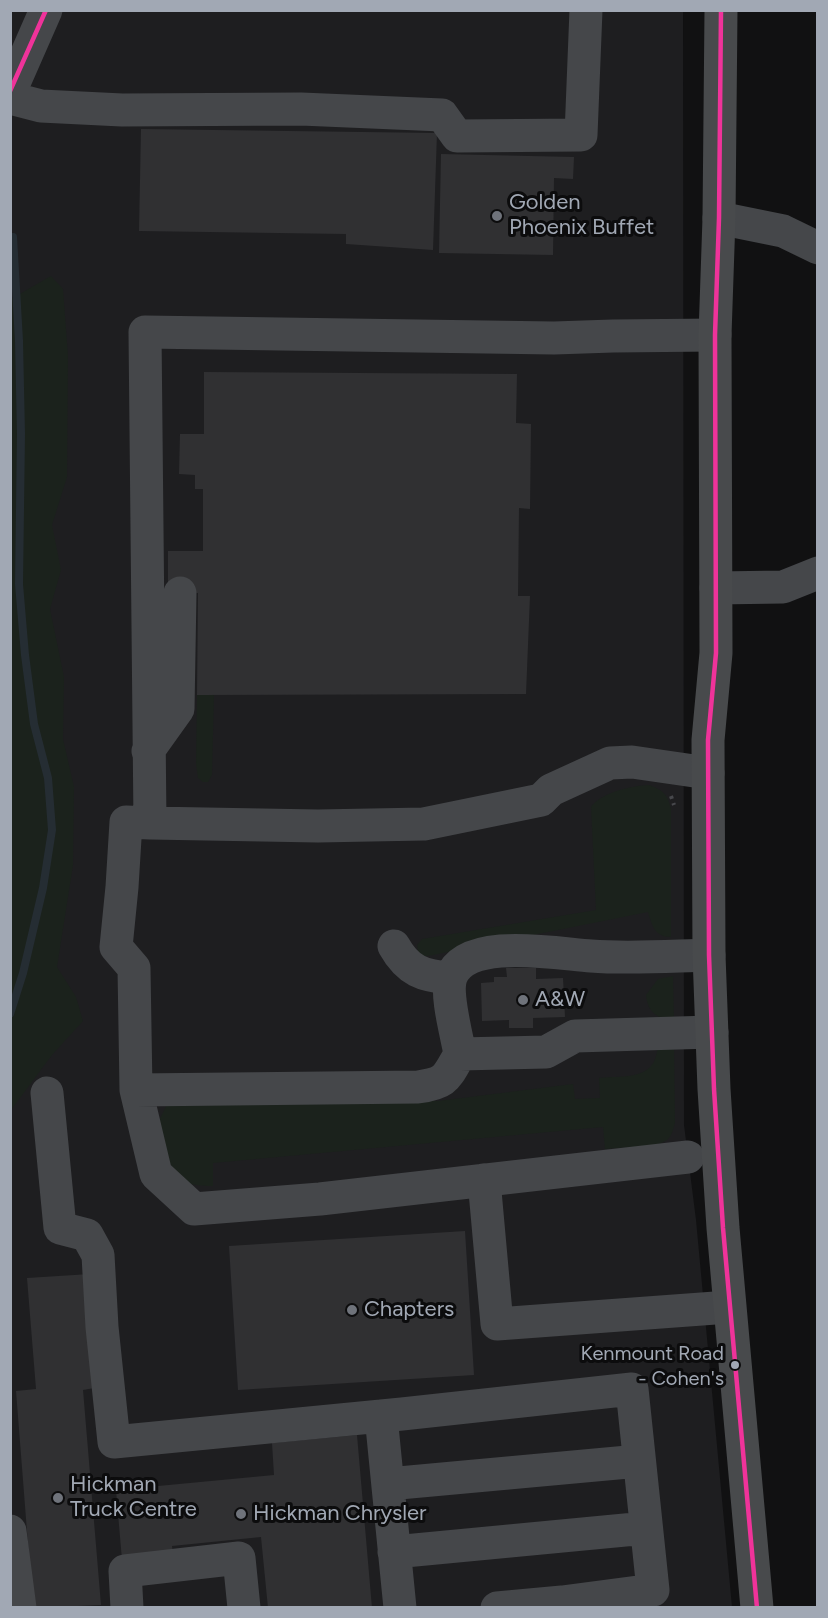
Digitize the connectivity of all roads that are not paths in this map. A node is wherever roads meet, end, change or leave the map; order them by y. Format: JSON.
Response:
{"nodes":[{"id":1,"x":46,"y":10,"type":"edge"},
{"id":2,"x":586,"y":10,"type":"edge"},
{"id":3,"x":721,"y":10,"type":"edge"},
{"id":4,"x":10,"y":92,"type":"edge"},
{"id":5,"x":10,"y":98,"type":"edge"},
{"id":6,"x":719,"y":218,"type":"junction"},
{"id":7,"x":818,"y":248,"type":"edge"},
{"id":8,"x":715,"y":335,"type":"junction"},
{"id":9,"x":818,"y":573,"type":"edge"},
{"id":10,"x":716,"y":588,"type":"junction"},
{"id":11,"x":180,"y":592,"type":"dead end"},
{"id":12,"x":148,"y":751,"type":"junction"},
{"id":13,"x":708,"y":773,"type":"junction"},
{"id":14,"x":150,"y":823,"type":"junction"},
{"id":15,"x":394,"y":946,"type":"dead end"},
{"id":16,"x":710,"y":955,"type":"junction"},
{"id":17,"x":590,"y":956,"type":"junction"},
{"id":18,"x":450,"y":978,"type":"junction"},
{"id":19,"x":712,"y":1032,"type":"junction"},
{"id":20,"x":576,"y":1036,"type":"junction"},
{"id":21,"x":460,"y":1054,"type":"junction"},
{"id":22,"x":136,"y":1090,"type":"junction"},
{"id":23,"x":47,"y":1093,"type":"dead end"},
{"id":24,"x":688,"y":1157,"type":"dead end"},
{"id":25,"x":484,"y":1180,"type":"junction"},
{"id":26,"x":729,"y":1307,"type":"junction"},
{"id":27,"x":381,"y":1416,"type":"junction"},
{"id":28,"x":639,"y":1461,"type":"junction"},
{"id":29,"x":388,"y":1484,"type":"junction"},
{"id":30,"x":646,"y":1528,"type":"junction"},
{"id":31,"x":10,"y":1531,"type":"edge"},
{"id":32,"x":394,"y":1552,"type":"junction"},
{"id":33,"x":563,"y":1605,"type":"edge"},
{"id":34,"x":20,"y":1608,"type":"edge"},
{"id":35,"x":127,"y":1608,"type":"edge"},
{"id":36,"x":244,"y":1608,"type":"edge"},
{"id":37,"x":400,"y":1608,"type":"edge"},
{"id":38,"x":497,"y":1608,"type":"edge"},
{"id":39,"x":757,"y":1608,"type":"edge"}],
"edges":[{"from":1,"to":4,"type":"lane"},
{"from":2,"to":5,"type":"lane"},
{"from":3,"to":6,"type":"main road"},
{"from":6,"to":7,"type":"lane"},
{"from":6,"to":8,"type":"main road"},
{"from":8,"to":10,"type":"main road"},
{"from":8,"to":12,"type":"lane"},
{"from":9,"to":10,"type":"lane"},
{"from":10,"to":13,"type":"main road"},
{"from":11,"to":12,"type":"lane"},
{"from":12,"to":14,"type":"lane"},
{"from":13,"to":14,"type":"lane"},
{"from":13,"to":16,"type":"main road"},
{"from":14,"to":22,"type":"lane"},
{"from":15,"to":18,"type":"lane"},
{"from":16,"to":17,"type":"lane"},
{"from":16,"to":19,"type":"main road"},
{"from":17,"to":18,"type":"lane"},
{"from":17,"to":20,"type":"lane"},
{"from":18,"to":21,"type":"lane"},
{"from":19,"to":20,"type":"lane"},
{"from":19,"to":26,"type":"main road"},
{"from":20,"to":21,"type":"lane"},
{"from":21,"to":22,"type":"lane"},
{"from":22,"to":25,"type":"lane"},
{"from":23,"to":27,"type":"lane"},
{"from":24,"to":25,"type":"lane"},
{"from":25,"to":26,"type":"lane"},
{"from":26,"to":39,"type":"main road"},
{"from":27,"to":28,"type":"lane"},
{"from":27,"to":29,"type":"lane"},
{"from":28,"to":29,"type":"lane"},
{"from":28,"to":30,"type":"lane"},
{"from":29,"to":32,"type":"lane"},
{"from":30,"to":32,"type":"lane"},
{"from":30,"to":33,"type":"lane"},
{"from":31,"to":34,"type":"lane"},
{"from":32,"to":37,"type":"lane"},
{"from":33,"to":38,"type":"lane"},
{"from":35,"to":36,"type":"lane"}]}
